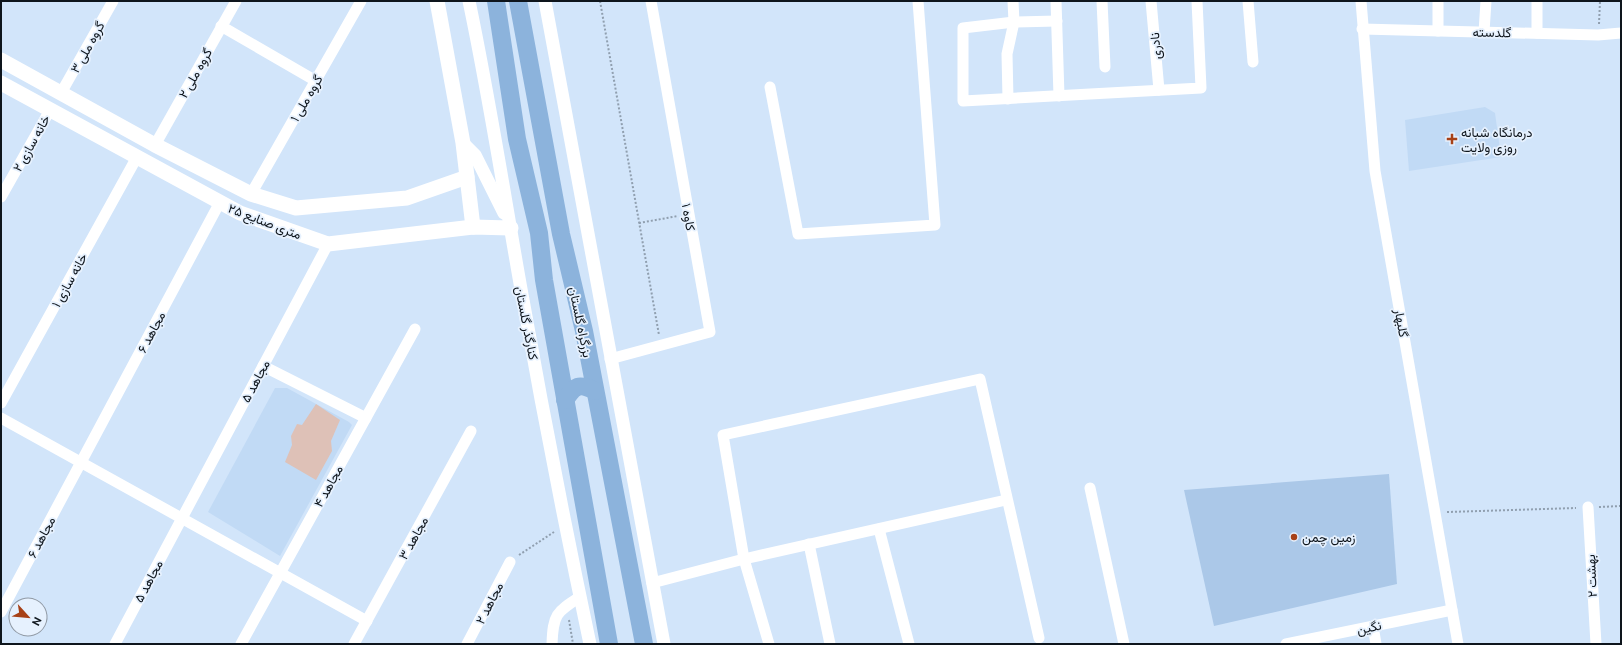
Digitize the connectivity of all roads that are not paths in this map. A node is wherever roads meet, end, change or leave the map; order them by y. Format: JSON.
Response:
{"nodes":[{"id":1,"x":113,"y":1,"type":"edge"},
{"id":2,"x":236,"y":1,"type":"edge"},
{"id":3,"x":361,"y":1,"type":"edge"},
{"id":4,"x":437,"y":1,"type":"edge"},
{"id":5,"x":469,"y":1,"type":"edge"},
{"id":6,"x":496,"y":1,"type":"edge"},
{"id":7,"x":518,"y":1,"type":"edge"},
{"id":8,"x":545,"y":1,"type":"edge"},
{"id":9,"x":651,"y":1,"type":"edge"},
{"id":10,"x":918,"y":1,"type":"edge"},
{"id":11,"x":1013,"y":1,"type":"edge"},
{"id":12,"x":1056,"y":1,"type":"edge"},
{"id":13,"x":1102,"y":1,"type":"edge"},
{"id":14,"x":1151,"y":1,"type":"edge"},
{"id":15,"x":1197,"y":1,"type":"edge"},
{"id":16,"x":1248,"y":1,"type":"edge"},
{"id":17,"x":1360,"y":1,"type":"edge"},
{"id":18,"x":1438,"y":1,"type":"edge"},
{"id":19,"x":1486,"y":1,"type":"edge"},
{"id":20,"x":1537,"y":1,"type":"edge"},
{"id":21,"x":1057,"y":21,"type":"junction"},
{"id":22,"x":1014,"y":22,"type":"junction"},
{"id":23,"x":222,"y":26,"type":"junction"},
{"id":24,"x":1362,"y":29,"type":"junction"},
{"id":25,"x":1438,"y":31,"type":"junction"},
{"id":26,"x":1484,"y":32,"type":"junction"},
{"id":27,"x":1537,"y":33,"type":"junction"},
{"id":28,"x":1621,"y":33,"type":"edge"},
{"id":29,"x":1,"y":60,"type":"edge"},
{"id":30,"x":1252,"y":62,"type":"dead end"},
{"id":31,"x":1105,"y":67,"type":"dead end"},
{"id":32,"x":316,"y":81,"type":"junction"},
{"id":33,"x":1,"y":83,"type":"edge"},
{"id":34,"x":770,"y":87,"type":"dead end"},
{"id":35,"x":1160,"y":90,"type":"junction"},
{"id":36,"x":61,"y":93,"type":"junction"},
{"id":37,"x":1059,"y":96,"type":"junction"},
{"id":38,"x":1008,"y":99,"type":"junction"},
{"id":39,"x":50,"y":110,"type":"junction"},
{"id":40,"x":463,"y":143,"type":"junction"},
{"id":41,"x":155,"y":146,"type":"junction"},
{"id":42,"x":137,"y":157,"type":"junction"},
{"id":43,"x":467,"y":177,"type":"junction"},
{"id":44,"x":251,"y":194,"type":"junction"},
{"id":45,"x":1,"y":197,"type":"edge"},
{"id":46,"x":220,"y":202,"type":"junction"},
{"id":47,"x":240,"y":213,"type":"junction"},
{"id":48,"x":472,"y":228,"type":"junction"},
{"id":49,"x":511,"y":228,"type":"junction"},
{"id":50,"x":328,"y":244,"type":"junction"},
{"id":51,"x":415,"y":329,"type":"dead end"},
{"id":52,"x":610,"y":359,"type":"junction"},
{"id":53,"x":590,"y":365,"type":"junction"},
{"id":54,"x":263,"y":366,"type":"junction"},
{"id":55,"x":560,"y":372,"type":"junction"},
{"id":56,"x":595,"y":390,"type":"junction"},
{"id":57,"x":565,"y":400,"type":"junction"},
{"id":58,"x":1,"y":403,"type":"edge"},
{"id":59,"x":1,"y":418,"type":"edge"},
{"id":60,"x":366,"y":418,"type":"junction"},
{"id":61,"x":471,"y":431,"type":"dead end"},
{"id":62,"x":82,"y":462,"type":"junction"},
{"id":63,"x":1090,"y":488,"type":"dead end"},
{"id":64,"x":1006,"y":500,"type":"junction"},
{"id":65,"x":1588,"y":507,"type":"road end"},
{"id":66,"x":182,"y":518,"type":"junction"},
{"id":67,"x":879,"y":529,"type":"junction"},
{"id":68,"x":809,"y":544,"type":"junction"},
{"id":69,"x":744,"y":559,"type":"junction"},
{"id":70,"x":510,"y":562,"type":"road end"},
{"id":71,"x":280,"y":573,"type":"junction"},
{"id":72,"x":652,"y":583,"type":"junction"},
{"id":73,"x":580,"y":597,"type":"junction"},
{"id":74,"x":1452,"y":610,"type":"junction"},
{"id":75,"x":1,"y":612,"type":"edge"},
{"id":76,"x":367,"y":621,"type":"junction"},
{"id":77,"x":1373,"y":626,"type":"junction"},
{"id":78,"x":1039,"y":638,"type":"dead end"},
{"id":79,"x":1308,"y":642,"type":"edge"},
{"id":80,"x":115,"y":644,"type":"edge"},
{"id":81,"x":241,"y":644,"type":"edge"},
{"id":82,"x":354,"y":644,"type":"edge"},
{"id":83,"x":467,"y":644,"type":"edge"},
{"id":84,"x":552,"y":644,"type":"edge"},
{"id":85,"x":590,"y":644,"type":"edge"},
{"id":86,"x":609,"y":644,"type":"edge"},
{"id":87,"x":644,"y":644,"type":"edge"},
{"id":88,"x":664,"y":644,"type":"edge"},
{"id":89,"x":769,"y":644,"type":"edge"},
{"id":90,"x":830,"y":644,"type":"edge"},
{"id":91,"x":909,"y":644,"type":"edge"},
{"id":92,"x":1124,"y":644,"type":"edge"},
{"id":93,"x":1286,"y":644,"type":"edge"},
{"id":94,"x":1376,"y":644,"type":"edge"},
{"id":95,"x":1458,"y":644,"type":"edge"},
{"id":96,"x":1596,"y":644,"type":"edge"}],
"edges":[{"from":1,"to":36,"type":"street","name":"گروه ملی ۳"},
{"from":2,"to":23,"type":"street","name":"گروه ملی ۲"},
{"from":3,"to":32,"type":"street","name":"گروه ملی ۱"},
{"from":4,"to":40,"type":"main road"},
{"from":5,"to":49,"type":"street","name":"کنارگذر گلستان"},
{"from":6,"to":55,"type":"highway"},
{"from":7,"to":53,"type":"highway","name":"بزرگراه گلستان"},
{"from":8,"to":52,"type":"street"},
{"from":9,"to":52,"type":"street","name":"کاوه ۱"},
{"from":10,"to":34,"type":"street"},
{"from":11,"to":22,"type":"street"},
{"from":12,"to":21,"type":"street"},
{"from":13,"to":31,"type":"street"},
{"from":14,"to":35,"type":"street","name":"نادری"},
{"from":15,"to":35,"type":"street"},
{"from":16,"to":30,"type":"street"},
{"from":17,"to":24,"type":"street","name":"گلبهار"},
{"from":18,"to":25,"type":"street"},
{"from":19,"to":26,"type":"street"},
{"from":20,"to":27,"type":"street"},
{"from":21,"to":22,"type":"street"},
{"from":21,"to":37,"type":"street"},
{"from":22,"to":38,"type":"street"},
{"from":22,"to":38,"type":"street"},
{"from":23,"to":32,"type":"street"},
{"from":23,"to":41,"type":"street","name":"گروه ملی ۲"},
{"from":24,"to":25,"type":"street","name":"گلدسته"},
{"from":24,"to":74,"type":"street","name":"گلبهار"},
{"from":25,"to":26,"type":"street","name":"گلدسته"},
{"from":26,"to":27,"type":"street","name":"گلدسته"},
{"from":27,"to":28,"type":"street","name":"گلدسته"},
{"from":29,"to":36,"type":"main road","name":"۲۵ متری صنایع"},
{"from":32,"to":44,"type":"street","name":"گروه ملی ۱"},
{"from":33,"to":39,"type":"main road","name":"۲۵ متری صنایع"},
{"from":35,"to":37,"type":"street"},
{"from":36,"to":39,"type":"main road"},
{"from":36,"to":41,"type":"main road","name":"۲۵ متری صنایع"},
{"from":37,"to":38,"type":"street"},
{"from":39,"to":42,"type":"main road","name":"۲۵ متری صنایع"},
{"from":39,"to":45,"type":"street","name":"خانه سازی ۲"},
{"from":40,"to":43,"type":"main road"},
{"from":40,"to":49,"type":"street"},
{"from":41,"to":44,"type":"main road","name":"۲۵ متری صنایع"},
{"from":42,"to":46,"type":"main road","name":"۲۵ متری صنایع"},
{"from":42,"to":58,"type":"street","name":"خانه سازی ۱"},
{"from":43,"to":44,"type":"main road","name":"۲۵ متری صنایع"},
{"from":43,"to":48,"type":"main road"},
{"from":44,"to":47,"type":"main road"},
{"from":46,"to":47,"type":"main road","name":"۲۵ متری صنایع"},
{"from":46,"to":62,"type":"street","name":"۶ مجاهد"},
{"from":47,"to":50,"type":"main road","name":"۲۵ متری صنایع"},
{"from":48,"to":49,"type":"main road","name":"۲۵ متری صنایع"},
{"from":48,"to":50,"type":"main road","name":"۲۵ متری صنایع"},
{"from":49,"to":73,"type":"street","name":"کنارگذر گلستان"},
{"from":50,"to":54,"type":"street","name":"۵ مجاهد"},
{"from":51,"to":60,"type":"street","name":"مجاهد ۴"},
{"from":52,"to":72,"type":"street"},
{"from":53,"to":55,"type":"highway"},
{"from":53,"to":56,"type":"highway","name":"بزرگراه گلستان"},
{"from":54,"to":60,"type":"street"},
{"from":54,"to":66,"type":"street","name":"۵ مجاهد"},
{"from":55,"to":57,"type":"highway"},
{"from":56,"to":57,"type":"highway"},
{"from":56,"to":87,"type":"highway","name":"بزرگراه گلستان"},
{"from":57,"to":86,"type":"highway"},
{"from":59,"to":62,"type":"street"},
{"from":60,"to":71,"type":"street","name":"مجاهد ۴"},
{"from":61,"to":76,"type":"street","name":"مجاهد ۳"},
{"from":62,"to":66,"type":"street"},
{"from":62,"to":75,"type":"street","name":"مجاهد ۶"},
{"from":63,"to":92,"type":"street"},
{"from":64,"to":67,"type":"street"},
{"from":64,"to":69,"type":"street"},
{"from":64,"to":78,"type":"street"},
{"from":65,"to":96,"type":"street","name":"بهشت ۲"},
{"from":66,"to":71,"type":"street"},
{"from":66,"to":80,"type":"street","name":"مجاهد ۵"},
{"from":67,"to":68,"type":"street"},
{"from":67,"to":91,"type":"street"},
{"from":68,"to":69,"type":"street"},
{"from":68,"to":90,"type":"street"},
{"from":69,"to":72,"type":"street"},
{"from":69,"to":89,"type":"street"},
{"from":70,"to":83,"type":"street","name":"مجاهد ۲"},
{"from":71,"to":76,"type":"street"},
{"from":71,"to":81,"type":"street","name":"مجاهد ۴"},
{"from":72,"to":88,"type":"street"},
{"from":73,"to":84,"type":"street"},
{"from":73,"to":85,"type":"street","name":"کنارگذر گلستان"},
{"from":74,"to":77,"type":"street","name":"نگین"},
{"from":74,"to":95,"type":"street","name":"گلبهار"},
{"from":76,"to":82,"type":"street","name":"مجاهد ۳"},
{"from":77,"to":79,"type":"street","name":"نگین"},
{"from":77,"to":94,"type":"street"},
{"from":79,"to":93,"type":"street","name":"نگین"}]}
